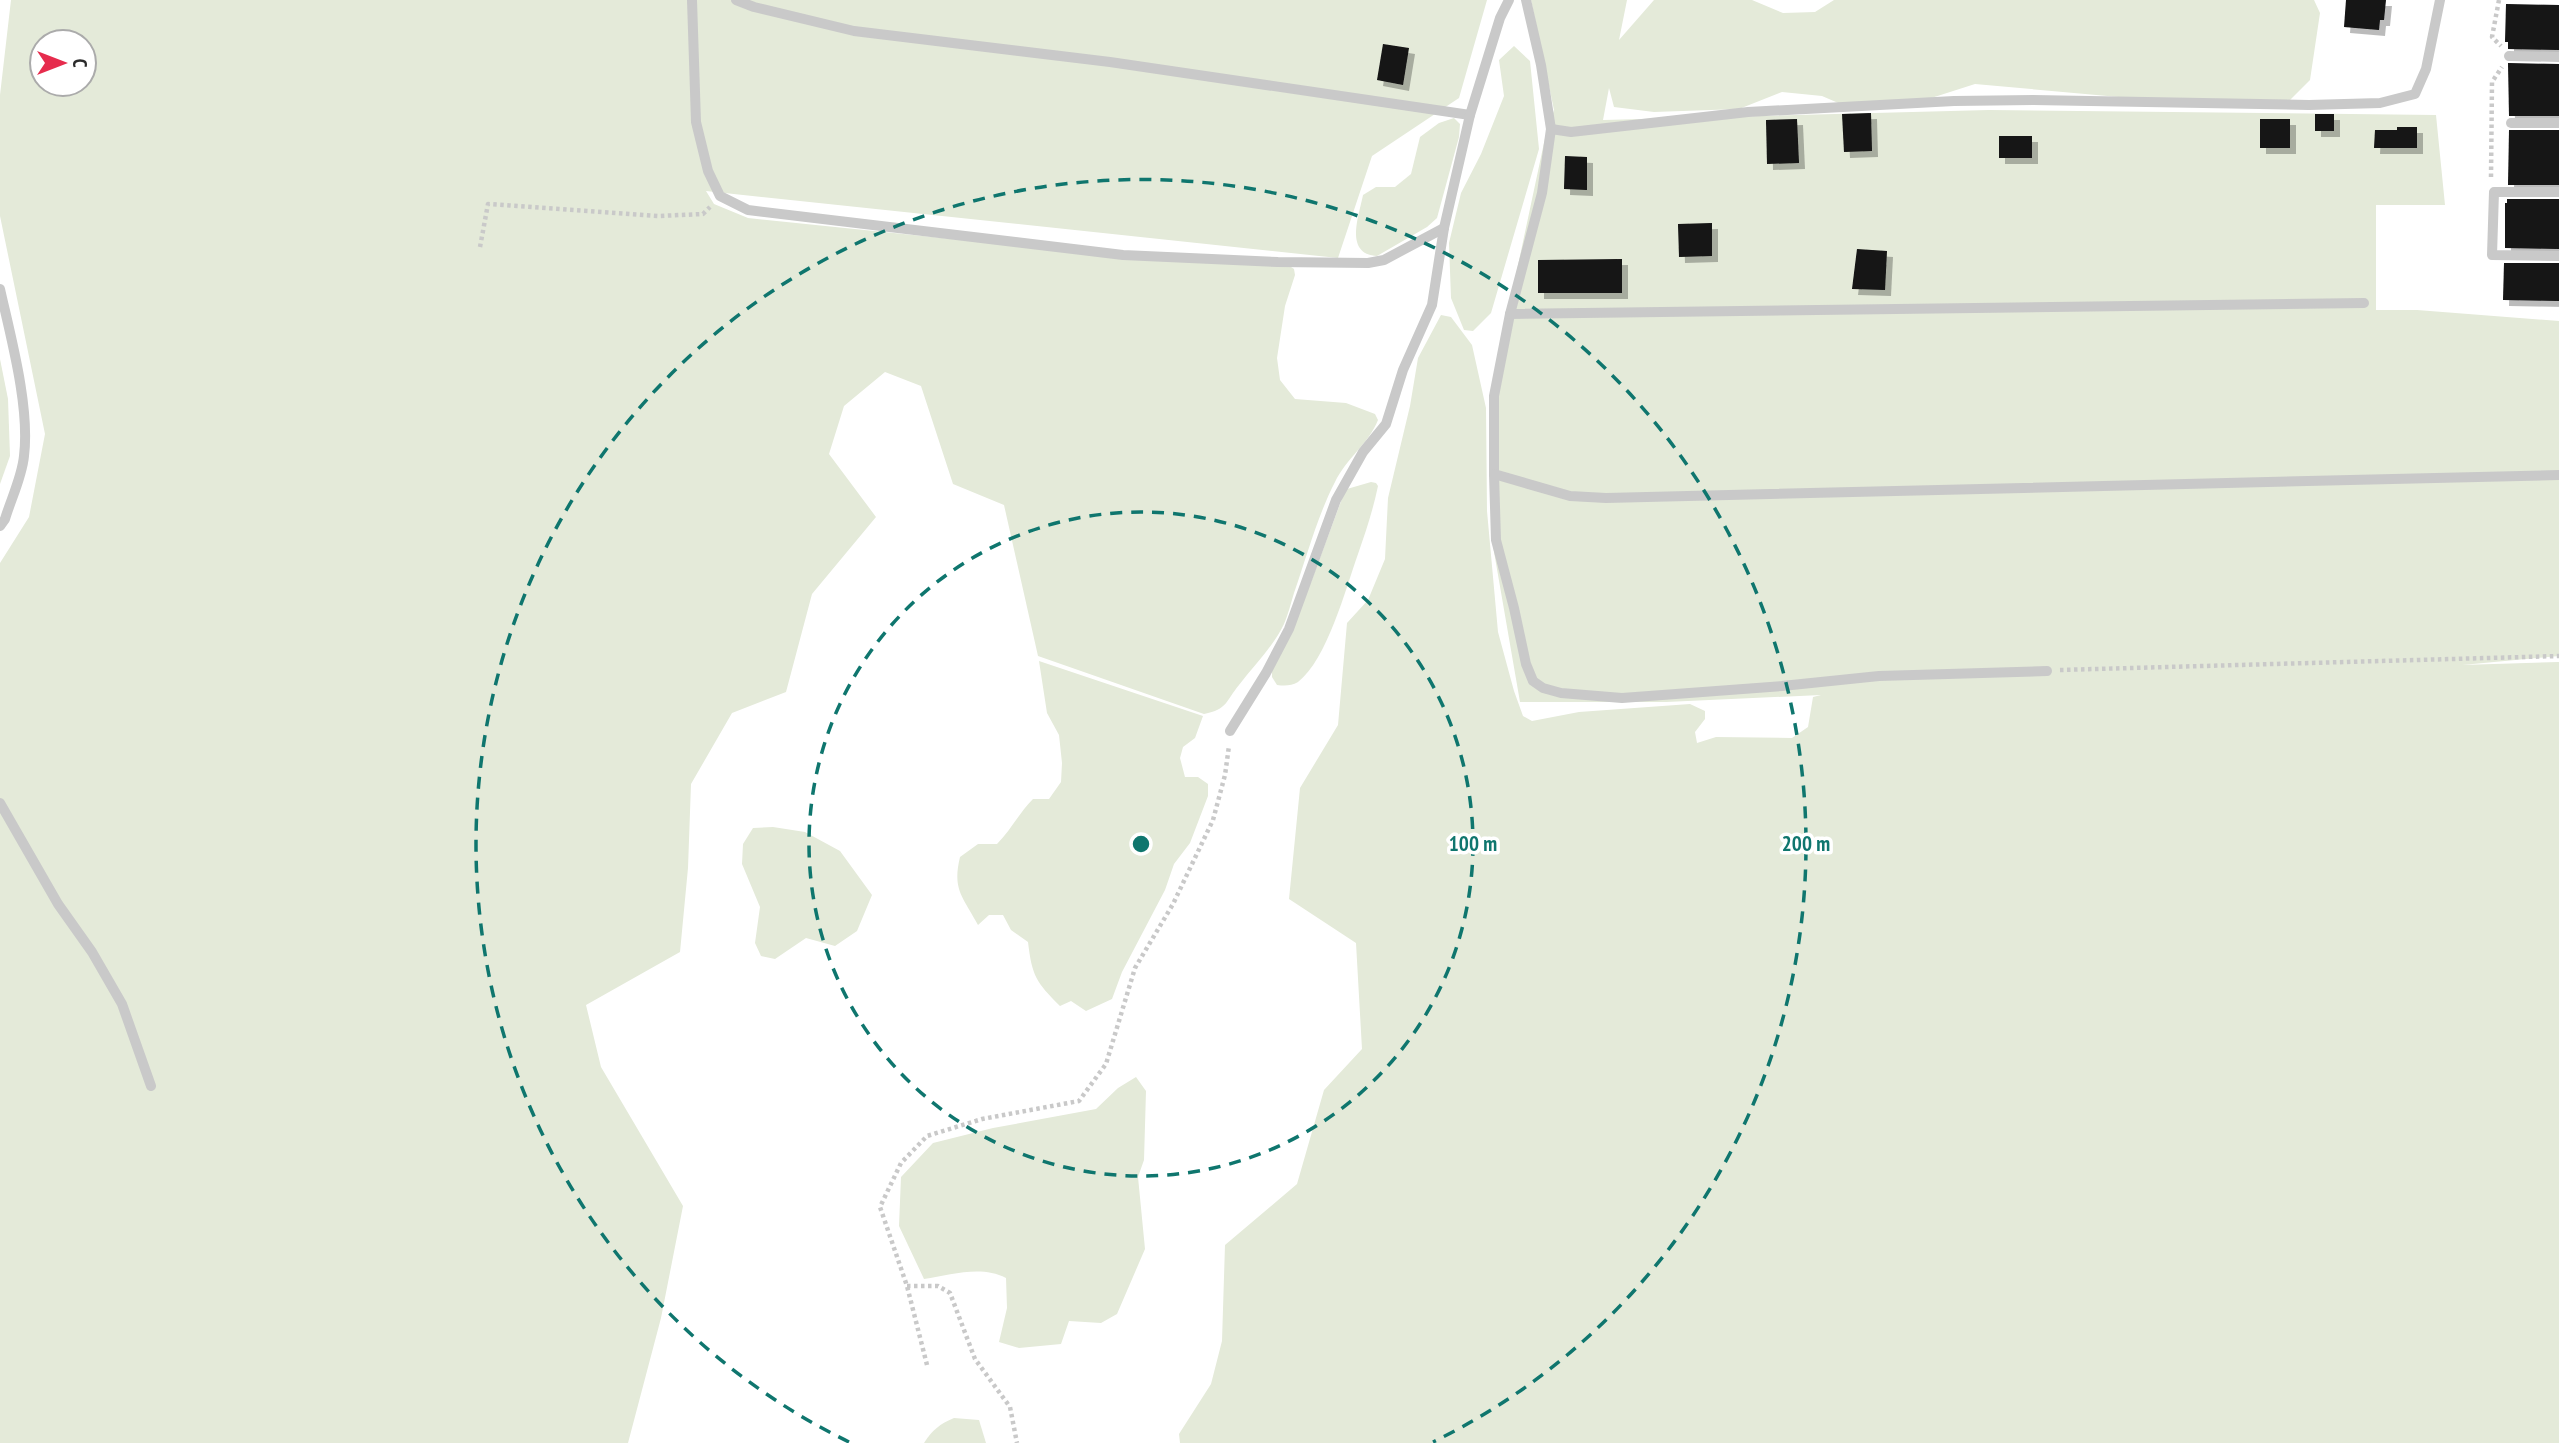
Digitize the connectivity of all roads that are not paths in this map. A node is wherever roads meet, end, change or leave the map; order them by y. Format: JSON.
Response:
{"nodes":[{"id":1,"x":691,"y":0,"type":"edge"},
{"id":2,"x":736,"y":0,"type":"edge"},
{"id":3,"x":1509,"y":0,"type":"edge"},
{"id":4,"x":1526,"y":0,"type":"edge"},
{"id":5,"x":2440,"y":0,"type":"edge"},
{"id":6,"x":2510,"y":56,"type":"road end"},
{"id":7,"x":2559,"y":57,"type":"edge"},
{"id":8,"x":1470,"y":115,"type":"junction"},
{"id":9,"x":2511,"y":123,"type":"dead end"},
{"id":10,"x":2559,"y":123,"type":"edge"},
{"id":11,"x":1551,"y":129,"type":"junction"},
{"id":12,"x":2559,"y":192,"type":"edge"},
{"id":13,"x":1444,"y":228,"type":"junction"},
{"id":14,"x":2559,"y":256,"type":"edge"},
{"id":15,"x":0,"y":289,"type":"edge"},
{"id":16,"x":2364,"y":303,"type":"dead end"},
{"id":17,"x":1510,"y":314,"type":"junction"},
{"id":18,"x":1494,"y":474,"type":"junction"},
{"id":19,"x":2559,"y":475,"type":"edge"},
{"id":20,"x":0,"y":526,"type":"edge"},
{"id":21,"x":2047,"y":671,"type":"road end"},
{"id":22,"x":1230,"y":731,"type":"road end"},
{"id":23,"x":0,"y":803,"type":"edge"},
{"id":24,"x":150,"y":1086,"type":"dead end"}],
"edges":[{"from":1,"to":13,"type":"lane"},
{"from":2,"to":8,"type":"lane"},
{"from":3,"to":8,"type":"lane"},
{"from":4,"to":11,"type":"lane"},
{"from":5,"to":11,"type":"lane"},
{"from":6,"to":7,"type":"lane"},
{"from":8,"to":13,"type":"lane"},
{"from":9,"to":10,"type":"lane"},
{"from":11,"to":17,"type":"lane"},
{"from":12,"to":14,"type":"lane"},
{"from":13,"to":22,"type":"lane"},
{"from":15,"to":20,"type":"lane"},
{"from":16,"to":17,"type":"lane"},
{"from":17,"to":18,"type":"lane"},
{"from":18,"to":19,"type":"lane"},
{"from":18,"to":21,"type":"lane"},
{"from":23,"to":24,"type":"lane"}]}
